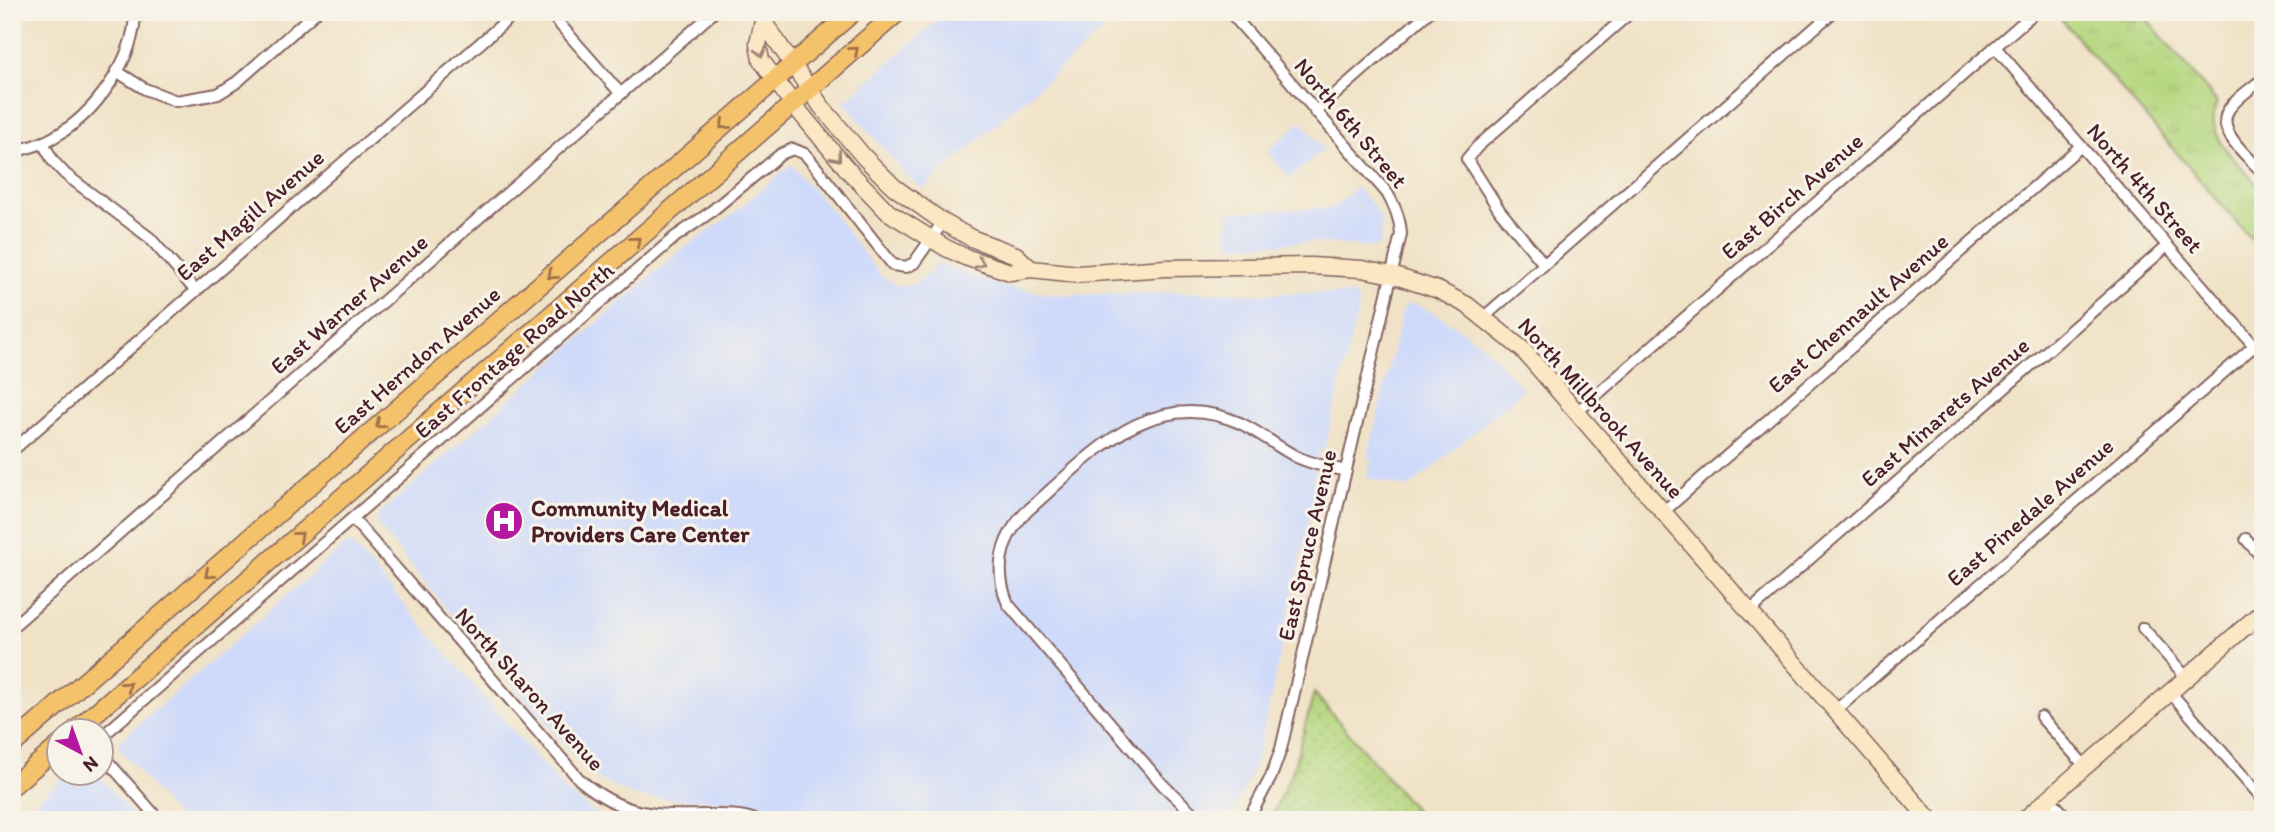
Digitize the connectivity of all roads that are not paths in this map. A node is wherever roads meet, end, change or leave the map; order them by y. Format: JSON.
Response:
{"nodes":[{"id":1,"x":135,"y":12,"type":"edge"},
{"id":2,"x":316,"y":12,"type":"edge"},
{"id":3,"x":516,"y":12,"type":"edge"},
{"id":4,"x":549,"y":12,"type":"edge"},
{"id":5,"x":714,"y":12,"type":"edge"},
{"id":6,"x":853,"y":12,"type":"edge"},
{"id":7,"x":898,"y":12,"type":"edge"},
{"id":8,"x":1230,"y":12,"type":"edge"},
{"id":9,"x":1430,"y":12,"type":"edge"},
{"id":10,"x":1631,"y":12,"type":"edge"},
{"id":11,"x":1833,"y":12,"type":"edge"},
{"id":12,"x":2035,"y":12,"type":"edge"},
{"id":13,"x":766,"y":17,"type":"edge"},
{"id":14,"x":1995,"y":47,"type":"junction"},
{"id":15,"x":793,"y":65,"type":"junction"},
{"id":16,"x":117,"y":71,"type":"junction"},
{"id":17,"x":2263,"y":79,"type":"edge"},
{"id":18,"x":775,"y":80,"type":"junction"},
{"id":19,"x":809,"y":90,"type":"junction"},
{"id":20,"x":621,"y":94,"type":"junction"},
{"id":21,"x":793,"y":104,"type":"junction"},
{"id":22,"x":1315,"y":112,"type":"junction"},
{"id":23,"x":43,"y":143,"type":"junction"},
{"id":24,"x":2081,"y":146,"type":"junction"},
{"id":25,"x":12,"y":152,"type":"edge"},
{"id":26,"x":2263,"y":173,"type":"edge"},
{"id":27,"x":943,"y":222,"type":"junction"},
{"id":28,"x":932,"y":240,"type":"junction"},
{"id":29,"x":2167,"y":246,"type":"junction"},
{"id":30,"x":1544,"y":264,"type":"junction"},
{"id":31,"x":1031,"y":269,"type":"junction"},
{"id":32,"x":1392,"y":275,"type":"junction"},
{"id":33,"x":195,"y":290,"type":"junction"},
{"id":34,"x":1483,"y":317,"type":"junction"},
{"id":35,"x":2254,"y":346,"type":"junction"},
{"id":36,"x":2263,"y":356,"type":"edge"},
{"id":37,"x":1577,"y":412,"type":"junction"},
{"id":38,"x":12,"y":451,"type":"edge"},
{"id":39,"x":1346,"y":471,"type":"junction"},
{"id":40,"x":1663,"y":512,"type":"junction"},
{"id":41,"x":353,"y":519,"type":"junction"},
{"id":42,"x":2246,"y":539,"type":"dead end"},
{"id":43,"x":2263,"y":559,"type":"edge"},
{"id":44,"x":1750,"y":611,"type":"junction"},
{"id":45,"x":2263,"y":611,"type":"edge"},
{"id":46,"x":12,"y":627,"type":"edge"},
{"id":47,"x":2143,"y":628,"type":"dead end"},
{"id":48,"x":2187,"y":678,"type":"junction"},
{"id":49,"x":2170,"y":692,"type":"junction"},
{"id":50,"x":1835,"y":711,"type":"junction"},
{"id":51,"x":92,"y":716,"type":"edge"},
{"id":52,"x":2041,"y":717,"type":"dead end"},
{"id":53,"x":116,"y":724,"type":"edge"},
{"id":54,"x":12,"y":745,"type":"edge"},
{"id":55,"x":46,"y":757,"type":"edge"},
{"id":56,"x":2085,"y":766,"type":"junction"},
{"id":57,"x":116,"y":771,"type":"edge"},
{"id":58,"x":12,"y":786,"type":"edge"},
{"id":59,"x":2049,"y":798,"type":"junction"},
{"id":60,"x":2263,"y":799,"type":"edge"},
{"id":61,"x":159,"y":820,"type":"edge"},
{"id":62,"x":755,"y":820,"type":"edge"},
{"id":63,"x":1200,"y":820,"type":"edge"},
{"id":64,"x":1248,"y":820,"type":"edge"},
{"id":65,"x":1930,"y":820,"type":"edge"},
{"id":66,"x":2024,"y":820,"type":"edge"},
{"id":67,"x":2068,"y":820,"type":"edge"}],
"edges":[{"from":1,"to":16,"type":"street"},
{"from":2,"to":16,"type":"street"},
{"from":3,"to":33,"type":"street","name":"East Magill Avenue"},
{"from":4,"to":20,"type":"street"},
{"from":5,"to":20,"type":"street","name":"East Warner Avenue"},
{"from":6,"to":15,"type":"main road","name":"East Herndon Avenue"},
{"from":19,"to":7,"type":"main road","one_way":true},
{"from":8,"to":22,"type":"street","name":"North 6th Street"},
{"from":9,"to":22,"type":"street"},
{"from":10,"to":30,"type":"street"},
{"from":11,"to":30,"type":"street"},
{"from":12,"to":14,"type":"street","name":"East Birch Avenue"},
{"from":13,"to":15,"type":"street","name":"North Millbrook Avenue"},
{"from":13,"to":18,"type":"street","name":"North Millbrook Avenue","one_way":true},
{"from":14,"to":24,"type":"street","name":"North 4th Street"},
{"from":14,"to":37,"type":"street","name":"East Birch Avenue"},
{"from":15,"to":18,"type":"main road","name":"East Herndon Avenue"},
{"from":15,"to":19,"type":"street","name":"North Millbrook Avenue"},
{"from":16,"to":23,"type":"street"},
{"from":17,"to":26,"type":"street"},
{"from":18,"to":21,"type":"street","name":"North Millbrook Avenue"},
{"from":18,"to":54,"type":"main road","name":"East Herndon Avenue","one_way":true},
{"from":19,"to":21,"type":"main road"},
{"from":19,"to":27,"type":"street","name":"North Millbrook Avenue"},
{"from":20,"to":46,"type":"street","name":"East Warner Avenue"},
{"from":21,"to":28,"type":"street","name":"North Millbrook Avenue","one_way":true},
{"from":51,"to":21,"type":"main road","one_way":true},
{"from":22,"to":32,"type":"street","name":"North 6th Street"},
{"from":23,"to":25,"type":"street"},
{"from":23,"to":33,"type":"street"},
{"from":24,"to":29,"type":"street","name":"North 4th Street"},
{"from":24,"to":40,"type":"street","name":"East Chennault Avenue"},
{"from":27,"to":28,"type":"street","name":"East Frontage Road North"},
{"from":27,"to":31,"type":"street","name":"North Millbrook Avenue"},
{"from":28,"to":31,"type":"street","name":"North Millbrook Avenue","one_way":true},
{"from":28,"to":41,"type":"street","name":"East Frontage Road North"},
{"from":29,"to":35,"type":"street","name":"North 4th Street"},
{"from":29,"to":44,"type":"street","name":"East Minarets Avenue"},
{"from":30,"to":34,"type":"street"},
{"from":31,"to":32,"type":"street","name":"North Millbrook Avenue"},
{"from":32,"to":34,"type":"street","name":"North Millbrook Avenue"},
{"from":32,"to":39,"type":"street","name":"East Spruce Avenue"},
{"from":33,"to":38,"type":"street","name":"East Magill Avenue"},
{"from":34,"to":37,"type":"street","name":"North Millbrook Avenue"},
{"from":35,"to":36,"type":"street","name":"North 4th Street"},
{"from":35,"to":50,"type":"street","name":"East Pinedale Avenue"},
{"from":37,"to":40,"type":"street","name":"North Millbrook Avenue"},
{"from":39,"to":63,"type":"street"},
{"from":39,"to":64,"type":"street","name":"East Spruce Avenue"},
{"from":40,"to":44,"type":"street","name":"North Millbrook Avenue"},
{"from":41,"to":53,"type":"street","name":"East Frontage Road North"},
{"from":41,"to":62,"type":"street","name":"North Sharon Avenue"},
{"from":42,"to":43,"type":"street"},
{"from":44,"to":50,"type":"street","name":"North Millbrook Avenue"},
{"from":45,"to":48,"type":"street"},
{"from":47,"to":48,"type":"street"},
{"from":48,"to":49,"type":"street"},
{"from":49,"to":56,"type":"street"},
{"from":49,"to":60,"type":"street"},
{"from":50,"to":65,"type":"street","name":"North Millbrook Avenue"},
{"from":52,"to":56,"type":"street"},
{"from":55,"to":58,"type":"main road"},
{"from":56,"to":59,"type":"street"},
{"from":57,"to":61,"type":"street"},
{"from":59,"to":66,"type":"street"},
{"from":59,"to":67,"type":"street"}]}
